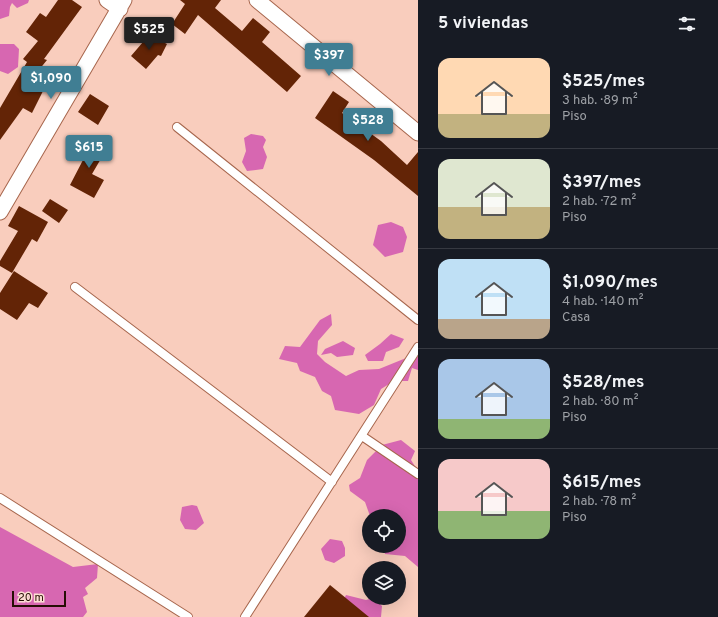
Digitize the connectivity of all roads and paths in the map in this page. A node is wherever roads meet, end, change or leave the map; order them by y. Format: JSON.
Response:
{"nodes":[{"id":1,"x":107,"y":0,"type":"edge"},
{"id":2,"x":257,"y":0,"type":"edge"},
{"id":3,"x":122,"y":4,"type":"edge"},
{"id":4,"x":177,"y":127,"type":"dead end"},
{"id":5,"x":418,"y":133,"type":"edge"},
{"id":6,"x":0,"y":212,"type":"edge"},
{"id":7,"x":75,"y":287,"type":"dead end"},
{"id":8,"x":418,"y":320,"type":"edge"},
{"id":9,"x":418,"y":347,"type":"edge"},
{"id":10,"x":362,"y":436,"type":"junction"},
{"id":11,"x":418,"y":474,"type":"edge"},
{"id":12,"x":332,"y":482,"type":"junction"},
{"id":13,"x":0,"y":498,"type":"edge"},
{"id":14,"x":188,"y":617,"type":"edge"},
{"id":15,"x":245,"y":617,"type":"edge"}],
"edges":[{"from":1,"to":3,"type":"street"},
{"from":2,"to":5,"type":"street"},
{"from":3,"to":6,"type":"street"},
{"from":4,"to":8,"type":"lane"},
{"from":7,"to":12,"type":"lane"},
{"from":9,"to":10,"type":"lane"},
{"from":10,"to":11,"type":"lane"},
{"from":10,"to":12,"type":"lane"},
{"from":12,"to":15,"type":"lane"},
{"from":13,"to":14,"type":"lane"}]}
